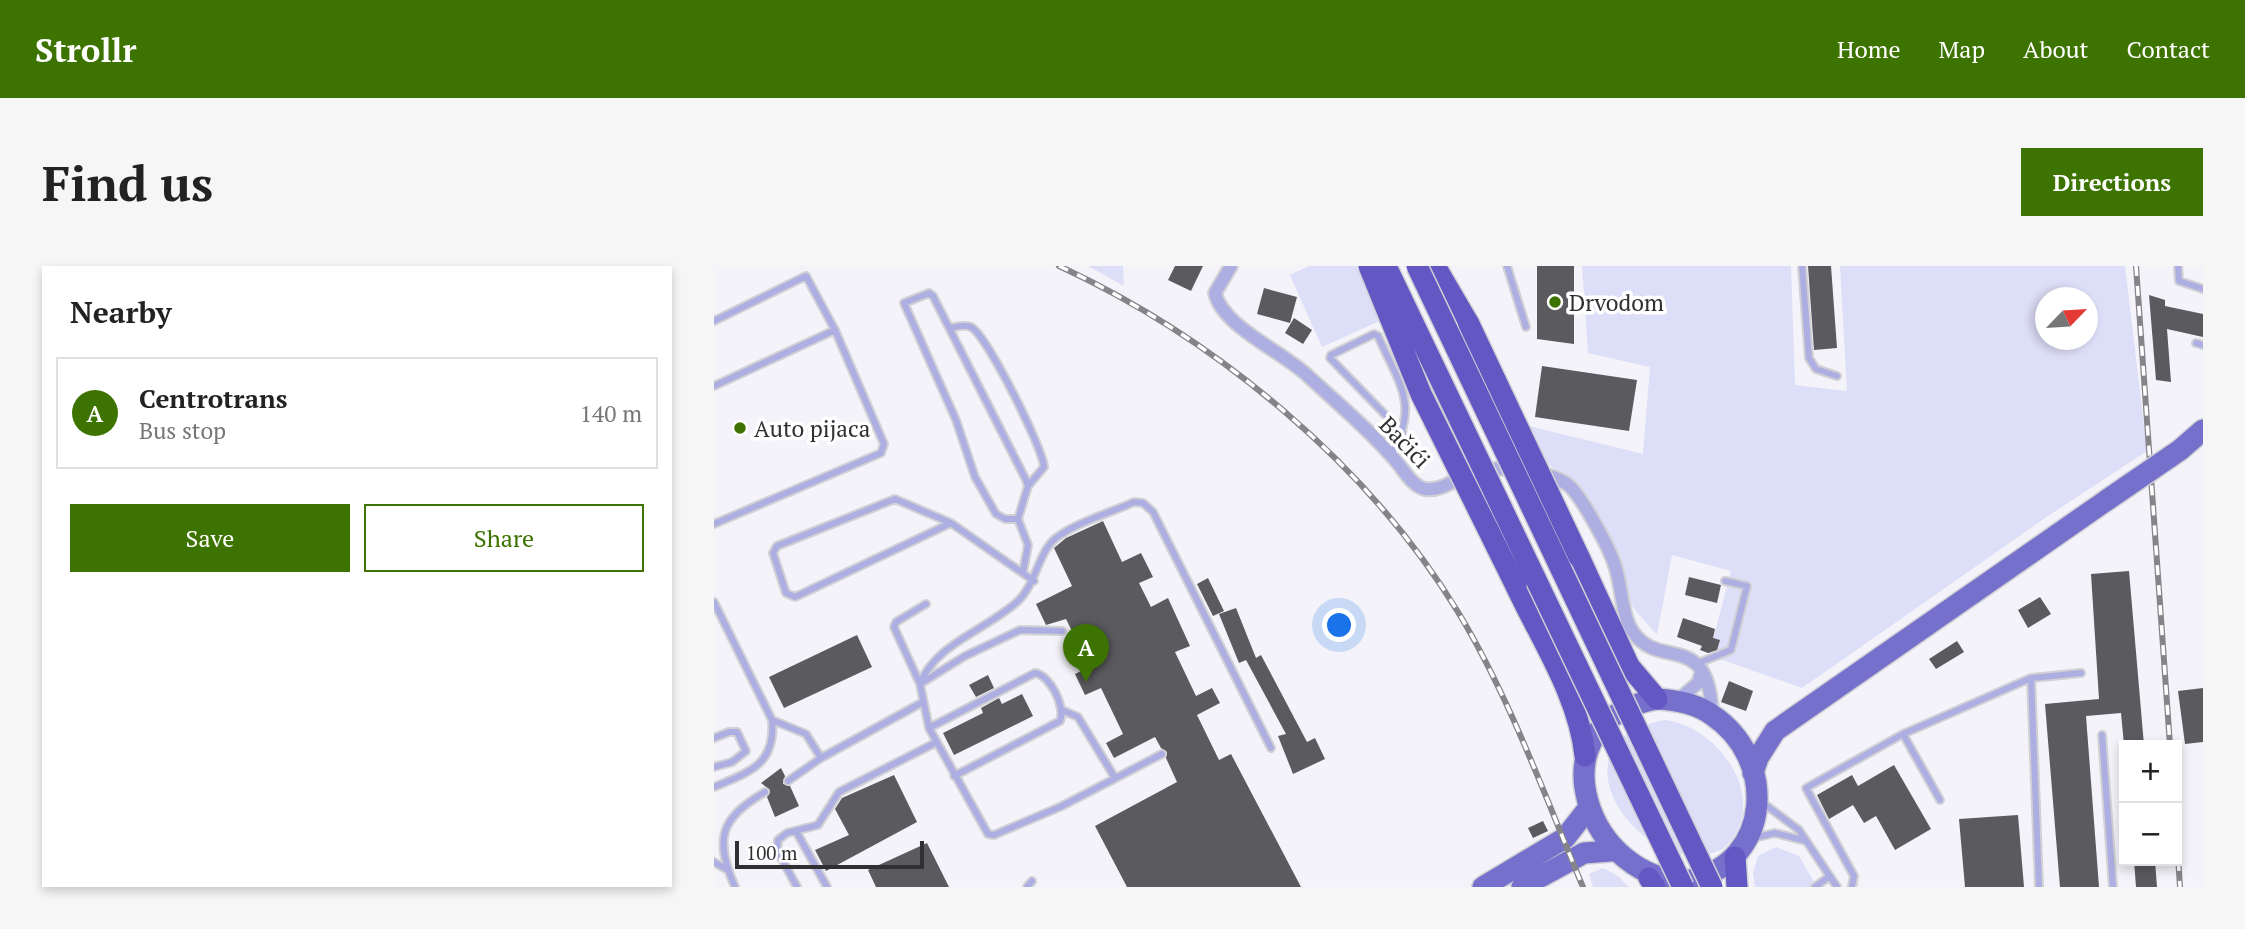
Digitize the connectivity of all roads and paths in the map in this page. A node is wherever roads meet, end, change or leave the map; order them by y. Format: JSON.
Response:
{"nodes":[{"id":1,"x":1231,"y":266,"type":"edge"},
{"id":2,"x":1369,"y":266,"type":"edge"},
{"id":3,"x":1386,"y":266,"type":"edge"},
{"id":4,"x":1417,"y":266,"type":"edge"},
{"id":5,"x":1435,"y":266,"type":"edge"},
{"id":6,"x":1507,"y":266,"type":"edge"},
{"id":7,"x":1802,"y":266,"type":"edge"},
{"id":8,"x":2178,"y":266,"type":"edge"},
{"id":9,"x":2203,"y":289,"type":"edge"},
{"id":10,"x":714,"y":321,"type":"edge"},
{"id":11,"x":1526,"y":327,"type":"dead end"},
{"id":12,"x":950,"y":328,"type":"junction"},
{"id":13,"x":835,"y":330,"type":"junction"},
{"id":14,"x":1837,"y":376,"type":"dead end"},
{"id":15,"x":714,"y":386,"type":"edge"},
{"id":16,"x":2203,"y":430,"type":"edge"},
{"id":17,"x":1403,"y":433,"type":"junction"},
{"id":18,"x":1391,"y":455,"type":"junction"},
{"id":19,"x":1028,"y":486,"type":"junction"},
{"id":20,"x":1018,"y":519,"type":"junction"},
{"id":21,"x":951,"y":523,"type":"junction"},
{"id":22,"x":714,"y":524,"type":"edge"},
{"id":23,"x":1023,"y":572,"type":"junction"},
{"id":24,"x":1034,"y":581,"type":"junction"},
{"id":25,"x":1725,"y":581,"type":"dead end"},
{"id":26,"x":714,"y":602,"type":"edge"},
{"id":27,"x":926,"y":604,"type":"dead end"},
{"id":28,"x":1062,"y":631,"type":"dead end"},
{"id":29,"x":1699,"y":667,"type":"junction"},
{"id":30,"x":2081,"y":673,"type":"dead end"},
{"id":31,"x":2031,"y":678,"type":"junction"},
{"id":32,"x":920,"y":684,"type":"junction"},
{"id":33,"x":1667,"y":700,"type":"junction"},
{"id":34,"x":923,"y":702,"type":"junction"},
{"id":35,"x":1062,"y":710,"type":"junction"},
{"id":36,"x":1712,"y":714,"type":"junction"},
{"id":37,"x":772,"y":720,"type":"junction"},
{"id":38,"x":929,"y":727,"type":"junction"},
{"id":39,"x":1730,"y":730,"type":"junction"},
{"id":40,"x":1774,"y":730,"type":"junction"},
{"id":41,"x":1903,"y":734,"type":"junction"},
{"id":42,"x":2102,"y":735,"type":"dead end"},
{"id":43,"x":714,"y":738,"type":"edge"},
{"id":44,"x":937,"y":742,"type":"junction"},
{"id":45,"x":1271,"y":748,"type":"dead end"},
{"id":46,"x":1162,"y":754,"type":"dead end"},
{"id":47,"x":1585,"y":756,"type":"junction"},
{"id":48,"x":821,"y":758,"type":"junction"},
{"id":49,"x":732,"y":762,"type":"junction"},
{"id":50,"x":714,"y":767,"type":"edge"},
{"id":51,"x":1754,"y":774,"type":"junction"},
{"id":52,"x":741,"y":776,"type":"junction"},
{"id":53,"x":954,"y":776,"type":"junction"},
{"id":54,"x":1115,"y":778,"type":"junction"},
{"id":55,"x":788,"y":781,"type":"dead end"},
{"id":56,"x":714,"y":787,"type":"edge"},
{"id":57,"x":765,"y":792,"type":"dead end"},
{"id":58,"x":1759,"y":800,"type":"junction"},
{"id":59,"x":1940,"y":800,"type":"dead end"},
{"id":60,"x":1587,"y":810,"type":"junction"},
{"id":61,"x":796,"y":831,"type":"junction"},
{"id":62,"x":1806,"y":841,"type":"junction"},
{"id":63,"x":1741,"y":849,"type":"junction"},
{"id":64,"x":1611,"y":851,"type":"junction"},
{"id":65,"x":714,"y":862,"type":"edge"},
{"id":66,"x":726,"y":869,"type":"junction"},
{"id":67,"x":1830,"y":876,"type":"junction"},
{"id":68,"x":1652,"y":882,"type":"edge"},
{"id":69,"x":735,"y":887,"type":"edge"},
{"id":70,"x":797,"y":887,"type":"edge"},
{"id":71,"x":827,"y":887,"type":"edge"},
{"id":72,"x":1483,"y":887,"type":"edge"},
{"id":73,"x":1522,"y":887,"type":"edge"},
{"id":74,"x":1683,"y":887,"type":"edge"},
{"id":75,"x":1712,"y":887,"type":"edge"},
{"id":76,"x":1737,"y":887,"type":"edge"},
{"id":77,"x":1815,"y":887,"type":"edge"},
{"id":78,"x":1838,"y":887,"type":"edge"},
{"id":79,"x":1852,"y":887,"type":"edge"},
{"id":80,"x":2039,"y":887,"type":"edge"},
{"id":81,"x":2113,"y":887,"type":"edge"}],
"edges":[{"from":1,"to":18,"type":"street","name":"Bačići"},
{"from":2,"to":47,"type":"highway","bridge":true},
{"from":3,"to":74,"type":"highway","bridge":true},
{"from":4,"to":75,"type":"highway","bridge":true},
{"from":5,"to":33,"type":"highway","bridge":true},
{"from":6,"to":11,"type":"lane"},
{"from":7,"to":14,"type":"lane"},
{"from":8,"to":9,"type":"lane"},
{"from":10,"to":13,"type":"lane"},
{"from":12,"to":19,"type":"lane"},
{"from":12,"to":19,"type":"lane"},
{"from":12,"to":20,"type":"lane"},
{"from":13,"to":15,"type":"lane"},
{"from":13,"to":22,"type":"lane"},
{"from":16,"to":40,"type":"main road","bridge":true},
{"from":17,"to":17,"type":"lane"},
{"from":17,"to":18,"type":"lane"},
{"from":18,"to":29,"type":"street","name":"Bačići"},
{"from":19,"to":20,"type":"lane"},
{"from":20,"to":23,"type":"lane"},
{"from":21,"to":21,"type":"lane"},
{"from":21,"to":23,"type":"lane"},
{"from":23,"to":24,"type":"lane"},
{"from":24,"to":32,"type":"lane"},
{"from":24,"to":45,"type":"lane"},
{"from":25,"to":29,"type":"lane"},
{"from":26,"to":37,"type":"lane"},
{"from":27,"to":32,"type":"lane"},
{"from":28,"to":32,"type":"lane"},
{"from":29,"to":33,"type":"street"},
{"from":29,"to":36,"type":"street"},
{"from":30,"to":31,"type":"lane"},
{"from":31,"to":41,"type":"lane"},
{"from":31,"to":80,"type":"lane"},
{"from":32,"to":34,"type":"lane"},
{"from":33,"to":36,"type":"main road"},
{"from":33,"to":47,"type":"main road"},
{"from":34,"to":38,"type":"lane"},
{"from":34,"to":48,"type":"lane"},
{"from":35,"to":38,"type":"lane"},
{"from":35,"to":53,"type":"lane"},
{"from":35,"to":54,"type":"lane"},
{"from":36,"to":39,"type":"main road"},
{"from":37,"to":48,"type":"lane"},
{"from":37,"to":52,"type":"lane"},
{"from":38,"to":44,"type":"lane"},
{"from":39,"to":40,"type":"main road"},
{"from":39,"to":51,"type":"main road"},
{"from":40,"to":51,"type":"main road"},
{"from":41,"to":59,"type":"lane"},
{"from":41,"to":79,"type":"lane"},
{"from":42,"to":81,"type":"lane"},
{"from":43,"to":49,"type":"lane"},
{"from":44,"to":53,"type":"lane"},
{"from":44,"to":61,"type":"lane"},
{"from":46,"to":54,"type":"lane"},
{"from":47,"to":60,"type":"main road"},
{"from":48,"to":55,"type":"lane"},
{"from":49,"to":50,"type":"lane"},
{"from":49,"to":52,"type":"lane"},
{"from":51,"to":58,"type":"main road"},
{"from":52,"to":56,"type":"lane"},
{"from":53,"to":54,"type":"lane"},
{"from":57,"to":66,"type":"lane"},
{"from":58,"to":62,"type":"lane"},
{"from":58,"to":63,"type":"main road"},
{"from":60,"to":64,"type":"main road"},
{"from":60,"to":72,"type":"main road"},
{"from":61,"to":70,"type":"lane"},
{"from":61,"to":71,"type":"lane"},
{"from":62,"to":63,"type":"lane"},
{"from":62,"to":67,"type":"lane"},
{"from":63,"to":68,"type":"main road"},
{"from":63,"to":76,"type":"highway"},
{"from":64,"to":68,"type":"main road"},
{"from":64,"to":73,"type":"main road"},
{"from":65,"to":66,"type":"lane"},
{"from":66,"to":69,"type":"lane"},
{"from":67,"to":77,"type":"lane"},
{"from":67,"to":78,"type":"lane"}]}
